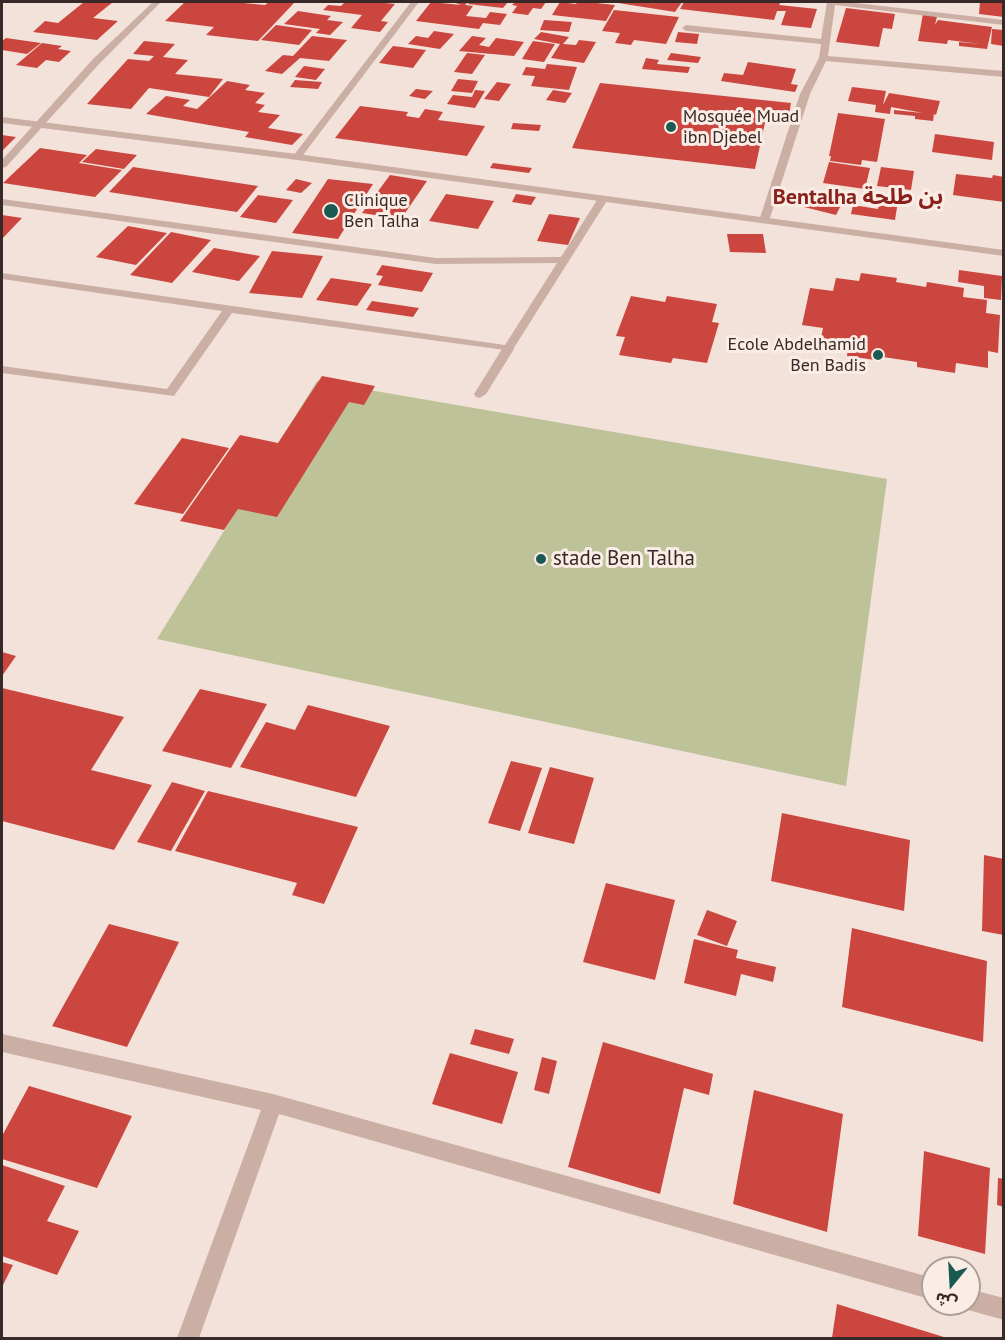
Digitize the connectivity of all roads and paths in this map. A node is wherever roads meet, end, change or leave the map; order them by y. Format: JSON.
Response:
{"nodes":[{"id":1,"x":157,"y":2,"type":"edge"},
{"id":2,"x":415,"y":2,"type":"edge"},
{"id":3,"x":831,"y":2,"type":"edge"},
{"id":4,"x":1004,"y":23,"type":"edge"},
{"id":5,"x":686,"y":28,"type":"dead end"},
{"id":6,"x":825,"y":42,"type":"junction"},
{"id":7,"x":823,"y":58,"type":"junction"},
{"id":8,"x":1004,"y":74,"type":"edge"},
{"id":9,"x":2,"y":120,"type":"edge"},
{"id":10,"x":40,"y":125,"type":"junction"},
{"id":11,"x":297,"y":157,"type":"junction"},
{"id":12,"x":2,"y":165,"type":"edge"},
{"id":13,"x":603,"y":199,"type":"junction"},
{"id":14,"x":2,"y":202,"type":"edge"},
{"id":15,"x":764,"y":221,"type":"junction"},
{"id":16,"x":1004,"y":253,"type":"edge"},
{"id":17,"x":566,"y":260,"type":"junction"},
{"id":18,"x":2,"y":276,"type":"edge"},
{"id":19,"x":228,"y":310,"type":"junction"},
{"id":20,"x":508,"y":349,"type":"junction"},
{"id":21,"x":2,"y":370,"type":"edge"},
{"id":22,"x":480,"y":394,"type":"dead end"},
{"id":23,"x":2,"y":1043,"type":"edge"},
{"id":24,"x":273,"y":1103,"type":"junction"},
{"id":25,"x":921,"y":1286,"type":"edge"},
{"id":26,"x":981,"y":1303,"type":"edge"},
{"id":27,"x":1004,"y":1309,"type":"edge"},
{"id":28,"x":188,"y":1338,"type":"edge"}],
"edges":[{"from":1,"to":10,"type":"street"},
{"from":2,"to":11,"type":"street"},
{"from":3,"to":4,"type":"street"},
{"from":3,"to":6,"type":"street"},
{"from":5,"to":6,"type":"street"},
{"from":6,"to":7,"type":"street"},
{"from":7,"to":8,"type":"street"},
{"from":7,"to":15,"type":"street"},
{"from":9,"to":10,"type":"street"},
{"from":10,"to":11,"type":"street"},
{"from":10,"to":12,"type":"street"},
{"from":11,"to":13,"type":"street"},
{"from":13,"to":15,"type":"street"},
{"from":13,"to":17,"type":"street"},
{"from":14,"to":17,"type":"street"},
{"from":15,"to":16,"type":"street"},
{"from":17,"to":20,"type":"street"},
{"from":18,"to":19,"type":"street"},
{"from":19,"to":20,"type":"street"},
{"from":19,"to":21,"type":"street"},
{"from":20,"to":22,"type":"street"},
{"from":23,"to":24,"type":"street"},
{"from":24,"to":25,"type":"street"},
{"from":24,"to":28,"type":"street"},
{"from":26,"to":27,"type":"street"}]}
